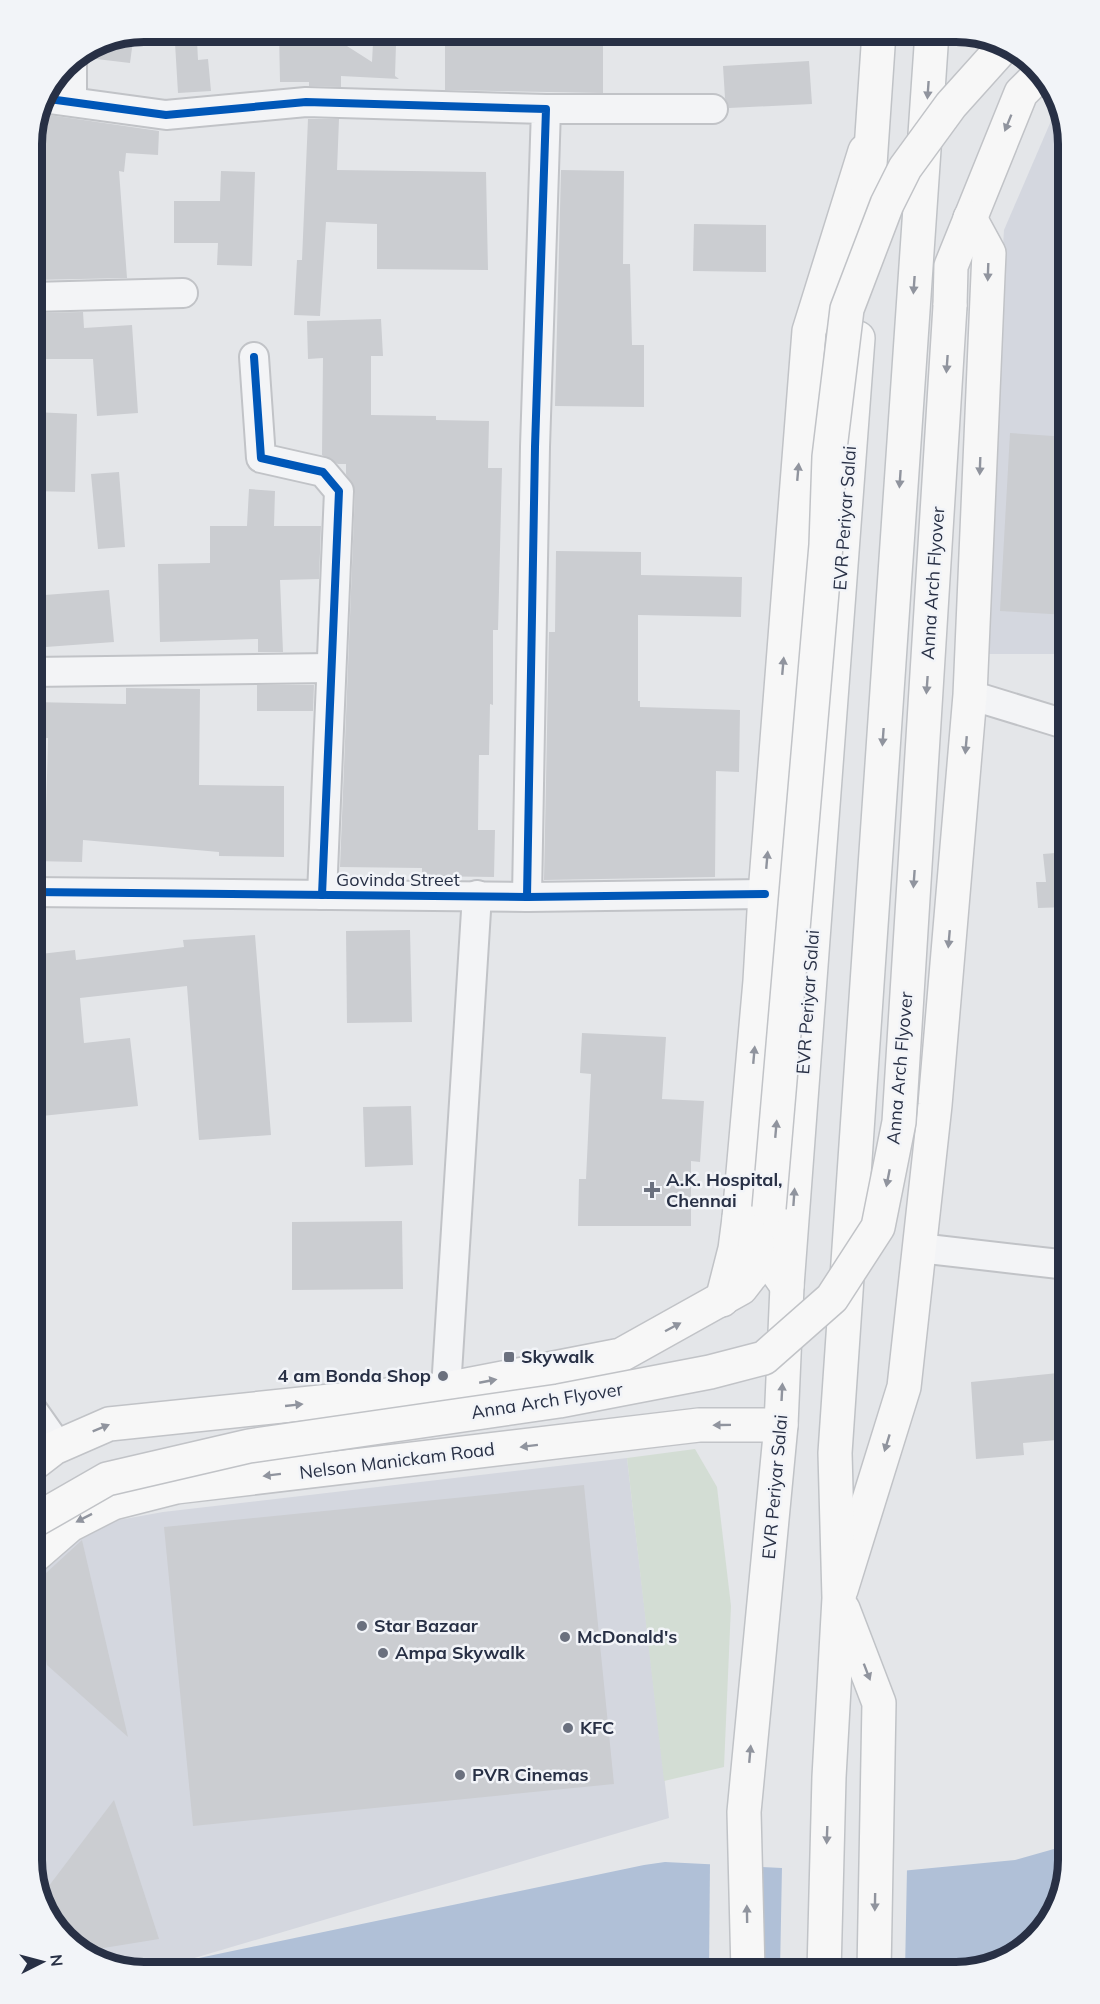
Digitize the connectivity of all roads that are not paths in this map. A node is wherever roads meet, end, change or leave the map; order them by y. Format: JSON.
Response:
{"nodes":[{"id":1,"x":878,"y":42,"type":"edge"},
{"id":2,"x":931,"y":42,"type":"edge"},
{"id":3,"x":999,"y":51,"type":"edge"},
{"id":4,"x":66,"y":79,"type":"edge"},
{"id":5,"x":1035,"y":79,"type":"edge"},
{"id":6,"x":60,"y":99,"type":"edge"},
{"id":7,"x":546,"y":109,"type":"junction"},
{"id":8,"x":713,"y":109,"type":"dead end"},
{"id":9,"x":874,"y":120,"type":"junction"},
{"id":10,"x":919,"y":216,"type":"junction"},
{"id":11,"x":970,"y":218,"type":"junction"},
{"id":12,"x":951,"y":266,"type":"junction"},
{"id":13,"x":183,"y":293,"type":"dead end"},
{"id":14,"x":42,"y":297,"type":"edge"},
{"id":15,"x":254,"y":357,"type":"dead end"},
{"id":16,"x":331,"y":668,"type":"junction"},
{"id":17,"x":42,"y":672,"type":"edge"},
{"id":18,"x":970,"y":695,"type":"junction"},
{"id":19,"x":1058,"y":722,"type":"edge"},
{"id":20,"x":42,"y":892,"type":"edge"},
{"id":21,"x":765,"y":894,"type":"junction"},
{"id":22,"x":322,"y":895,"type":"junction"},
{"id":23,"x":477,"y":895,"type":"junction"},
{"id":24,"x":527,"y":897,"type":"junction"},
{"id":25,"x":760,"y":1226,"type":"junction"},
{"id":26,"x":918,"y":1248,"type":"junction"},
{"id":27,"x":1058,"y":1264,"type":"edge"},
{"id":28,"x":787,"y":1286,"type":"junction"},
{"id":29,"x":621,"y":1354,"type":"junction"},
{"id":30,"x":446,"y":1389,"type":"junction"},
{"id":31,"x":42,"y":1423,"type":"edge"},
{"id":32,"x":781,"y":1425,"type":"junction"},
{"id":33,"x":630,"y":1434,"type":"junction"},
{"id":34,"x":58,"y":1446,"type":"junction"},
{"id":35,"x":42,"y":1458,"type":"edge"},
{"id":36,"x":42,"y":1516,"type":"edge"},
{"id":37,"x":42,"y":1549,"type":"edge"},
{"id":38,"x":839,"y":1598,"type":"junction"},
{"id":39,"x":748,"y":1962,"type":"edge"},
{"id":40,"x":824,"y":1962,"type":"edge"},
{"id":41,"x":874,"y":1962,"type":"edge"}],
"edges":[{"from":1,"to":9,"type":"main road","name":"EVR Periyar Salai"},
{"from":2,"to":10,"type":"main road","one_way":true},
{"from":25,"to":3,"type":"main road","one_way":true,"bridge":true},
{"from":4,"to":6,"type":"street"},
{"from":5,"to":11,"type":"main road","name":"Anna Arch Flyover","one_way":true},
{"from":6,"to":7,"type":"street"},
{"from":7,"to":8,"type":"street"},
{"from":7,"to":24,"type":"street"},
{"from":21,"to":9,"type":"main road","one_way":true},
{"from":28,"to":9,"type":"main road","name":"EVR Periyar Salai","one_way":true},
{"from":10,"to":12,"type":"main road"},
{"from":10,"to":38,"type":"main road","one_way":true},
{"from":11,"to":12,"type":"main road","name":"Anna Arch Flyover"},
{"from":11,"to":18,"type":"main road","one_way":true},
{"from":12,"to":36,"type":"main road","name":"Anna Arch Flyover","one_way":true,"bridge":true},
{"from":13,"to":14,"type":"street"},
{"from":15,"to":16,"type":"street"},
{"from":16,"to":17,"type":"street"},
{"from":16,"to":22,"type":"street"},
{"from":18,"to":19,"type":"street"},
{"from":18,"to":26,"type":"main road","one_way":true},
{"from":20,"to":22,"type":"street","name":"Govinda Street"},
{"from":21,"to":24,"type":"street","name":"Govinda Street"},
{"from":25,"to":21,"type":"main road","one_way":true},
{"from":22,"to":23,"type":"street","name":"Govinda Street"},
{"from":23,"to":24,"type":"street","name":"Govinda Street"},
{"from":23,"to":30,"type":"street"},
{"from":25,"to":28,"type":"main road"},
{"from":29,"to":25,"type":"main road","one_way":true},
{"from":26,"to":27,"type":"street"},
{"from":26,"to":38,"type":"main road","one_way":true},
{"from":32,"to":28,"type":"main road","name":"EVR Periyar Salai","one_way":true},
{"from":30,"to":29,"type":"main road","one_way":true},
{"from":29,"to":33,"type":"main road"},
{"from":34,"to":30,"type":"main road","one_way":true},
{"from":31,"to":34,"type":"street"},
{"from":32,"to":33,"type":"main road","name":"Nelson Manickam Road","one_way":true},
{"from":39,"to":32,"type":"main road","name":"EVR Periyar Salai","one_way":true},
{"from":33,"to":37,"type":"main road","name":"Nelson Manickam Road","one_way":true},
{"from":34,"to":35,"type":"main road"},
{"from":38,"to":40,"type":"main road","one_way":true},
{"from":38,"to":41,"type":"main road","one_way":true}]}
